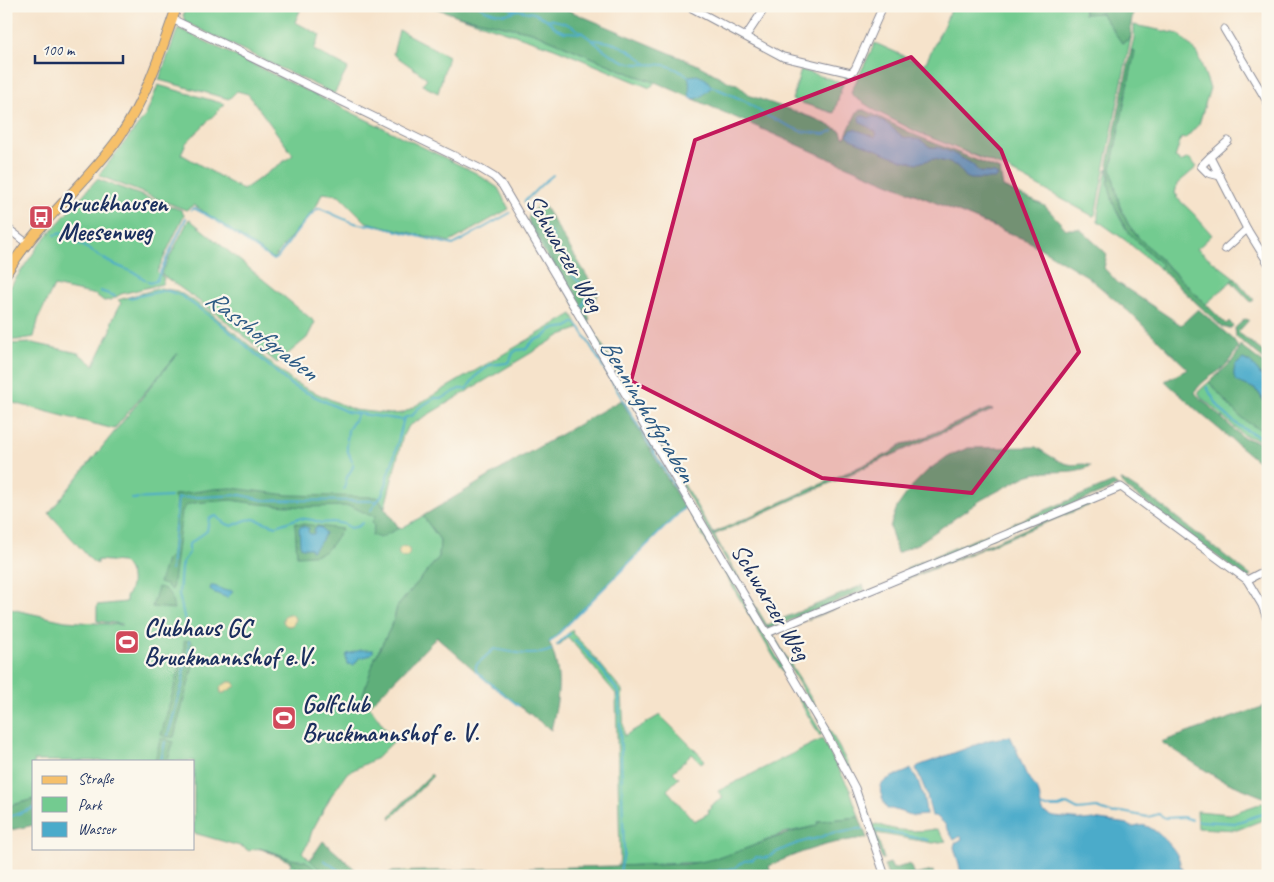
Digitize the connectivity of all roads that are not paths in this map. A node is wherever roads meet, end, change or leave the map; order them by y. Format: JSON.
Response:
{"nodes":[{"id":1,"x":176,"y":6,"type":"edge"},
{"id":2,"x":688,"y":6,"type":"edge"},
{"id":3,"x":766,"y":6,"type":"edge"},
{"id":4,"x":883,"y":6,"type":"edge"},
{"id":5,"x":172,"y":19,"type":"junction"},
{"id":6,"x":1224,"y":29,"type":"dead end"},
{"id":7,"x":746,"y":36,"type":"junction"},
{"id":8,"x":1268,"y":103,"type":"edge"},
{"id":9,"x":1228,"y":141,"type":"dead end"},
{"id":10,"x":1210,"y":156,"type":"junction"},
{"id":11,"x":1220,"y":176,"type":"junction"},
{"id":12,"x":6,"y":227,"type":"edge"},
{"id":13,"x":1247,"y":229,"type":"junction"},
{"id":14,"x":28,"y":244,"type":"junction"},
{"id":15,"x":1225,"y":249,"type":"dead end"},
{"id":16,"x":1268,"y":263,"type":"edge"},
{"id":17,"x":6,"y":274,"type":"edge"},
{"id":18,"x":1268,"y":569,"type":"edge"},
{"id":19,"x":1247,"y":580,"type":"junction"},
{"id":20,"x":1268,"y":621,"type":"edge"},
{"id":21,"x":767,"y":633,"type":"junction"},
{"id":22,"x":885,"y":876,"type":"edge"}],
"edges":[{"from":1,"to":5,"type":"main road"},
{"from":2,"to":7,"type":"street"},
{"from":3,"to":7,"type":"street"},
{"from":4,"to":7,"type":"street"},
{"from":5,"to":14,"type":"main road"},
{"from":5,"to":21,"type":"street","name":"Schwarzer Weg"},
{"from":6,"to":8,"type":"street"},
{"from":9,"to":10,"type":"street"},
{"from":10,"to":11,"type":"street"},
{"from":10,"to":11,"type":"street"},
{"from":11,"to":13,"type":"street"},
{"from":12,"to":14,"type":"street"},
{"from":13,"to":15,"type":"street"},
{"from":13,"to":16,"type":"street"},
{"from":14,"to":17,"type":"main road"},
{"from":18,"to":19,"type":"street"},
{"from":19,"to":20,"type":"street"},
{"from":19,"to":21,"type":"street"},
{"from":21,"to":22,"type":"street","name":"Schwarzer Weg"}]}
